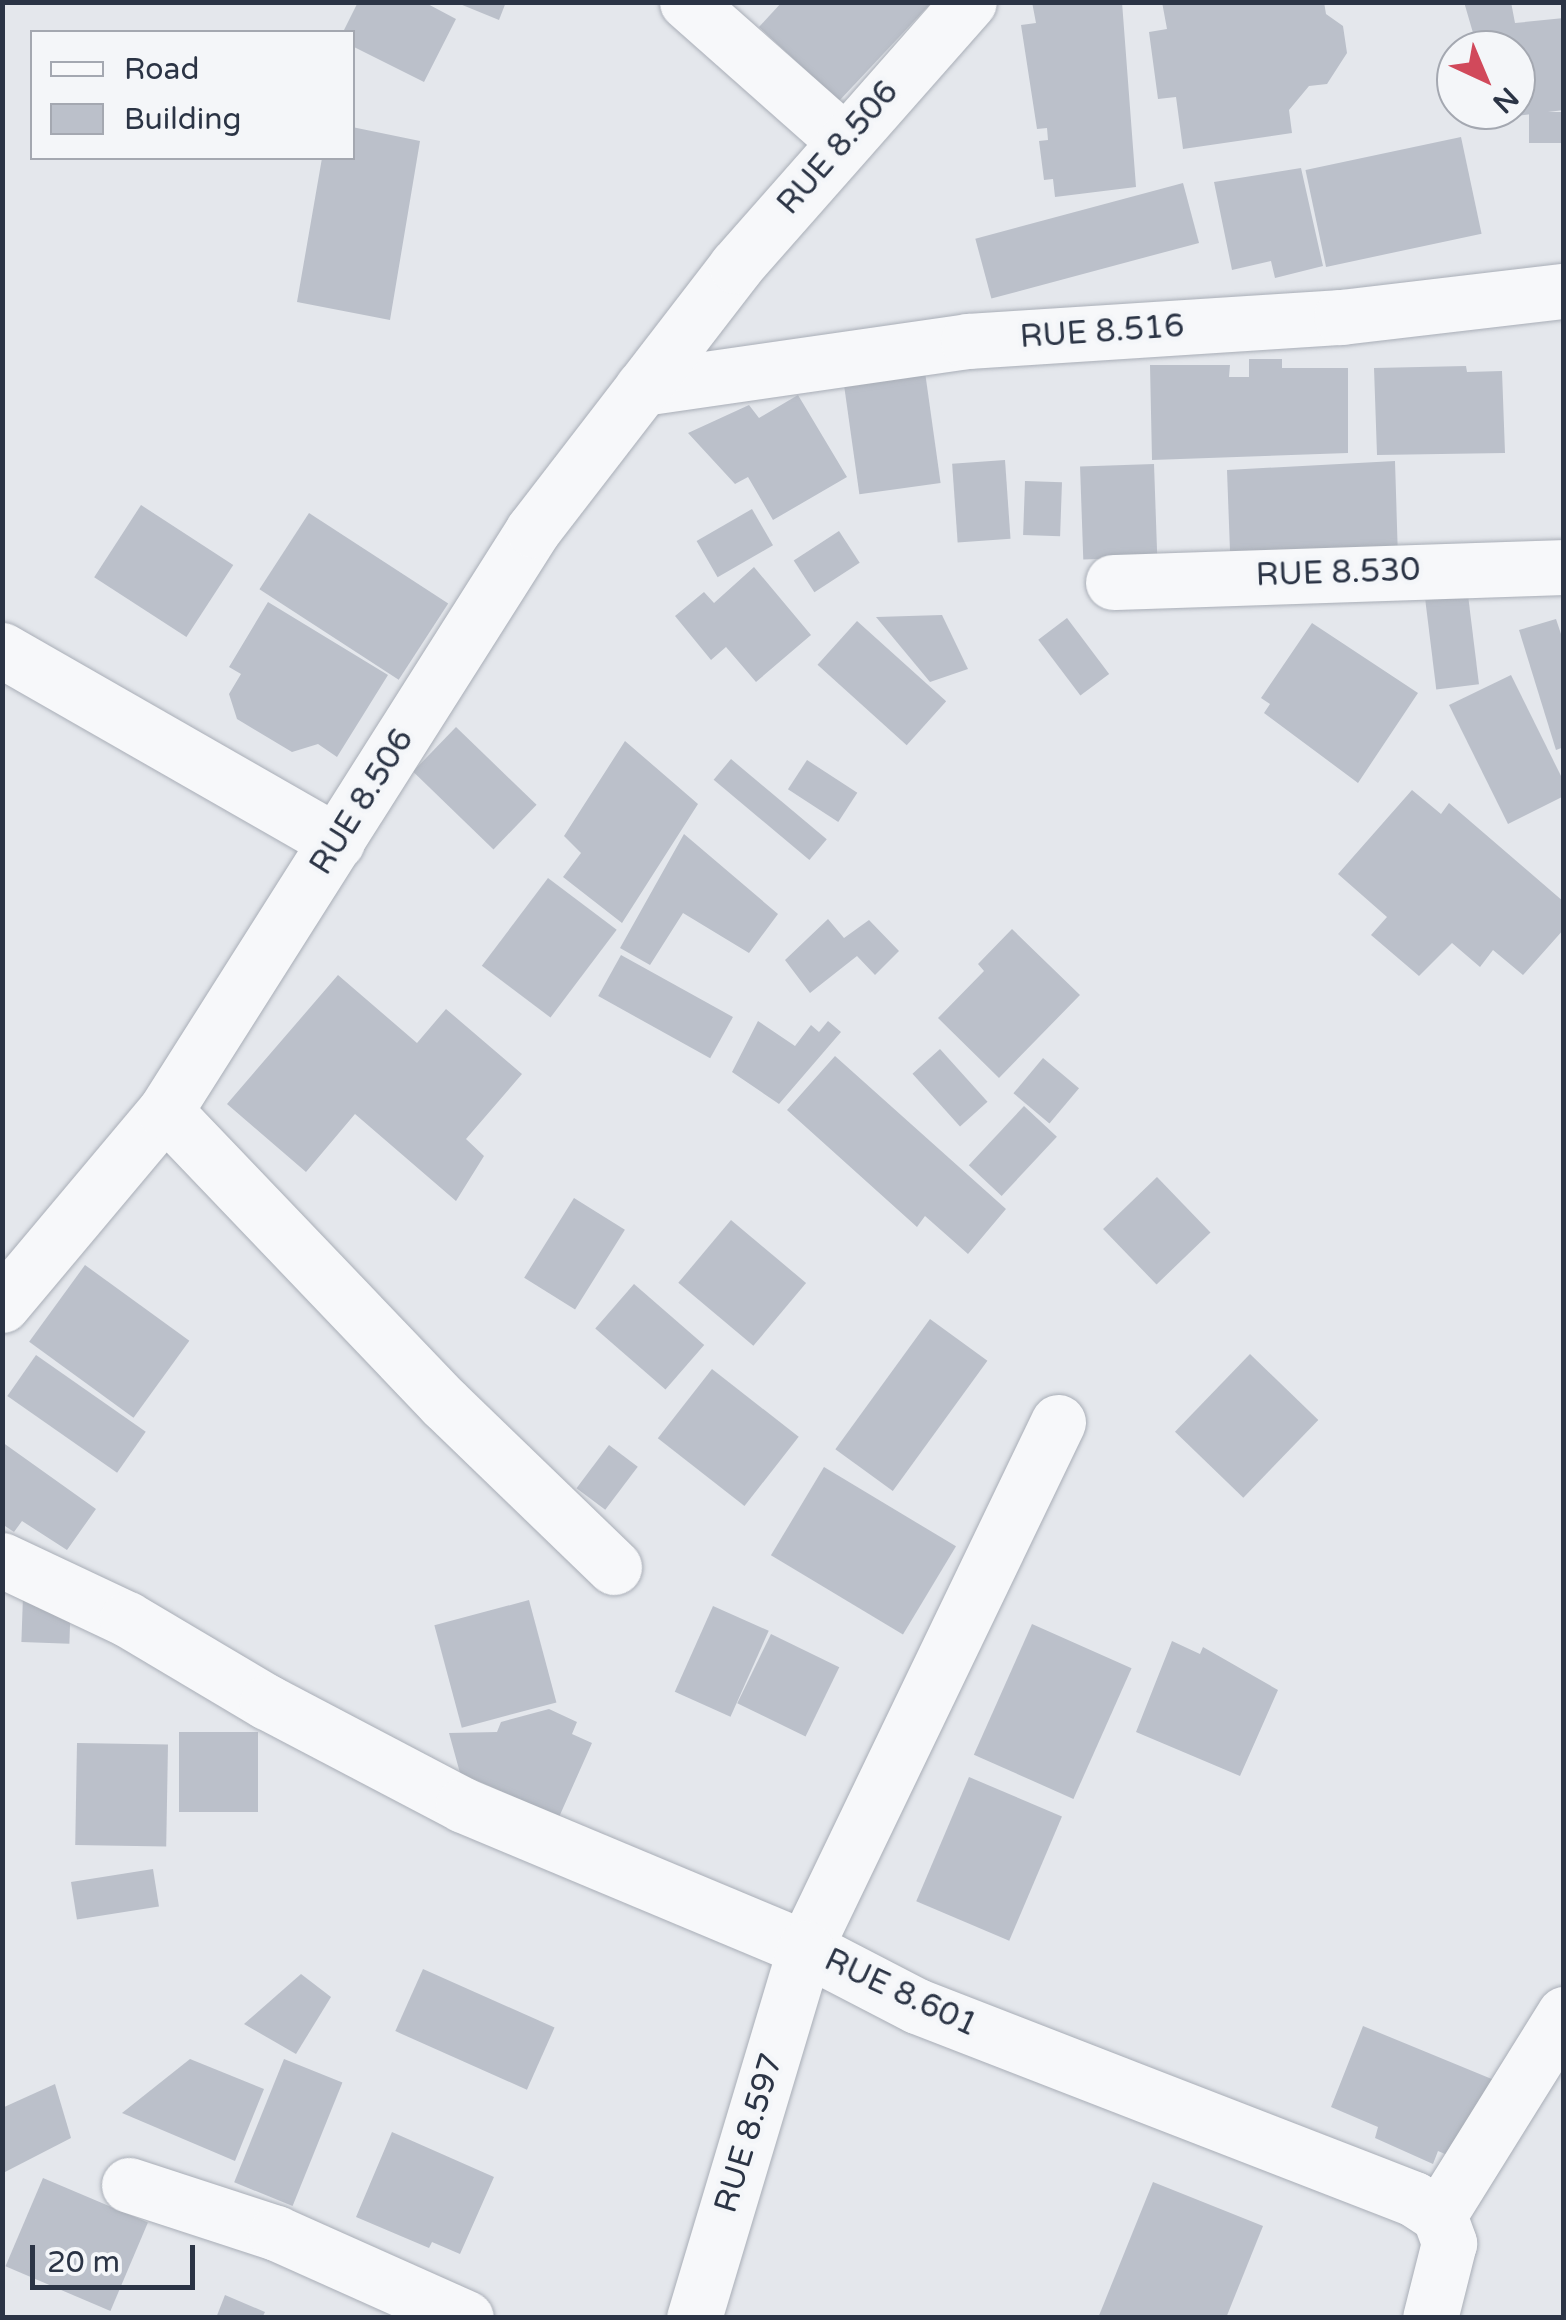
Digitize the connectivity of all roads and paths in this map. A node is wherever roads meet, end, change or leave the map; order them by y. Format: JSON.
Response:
{"nodes":[{"id":1,"x":687,"y":2,"type":"edge"},
{"id":2,"x":969,"y":2,"type":"edge"},
{"id":3,"x":844,"y":141,"type":"junction"},
{"id":4,"x":1564,"y":292,"type":"edge"},
{"id":5,"x":642,"y":388,"type":"junction"},
{"id":6,"x":1564,"y":567,"type":"edge"},
{"id":7,"x":1112,"y":582,"type":"dead end"},
{"id":8,"x":2,"y":650,"type":"edge"},
{"id":9,"x":337,"y":842,"type":"junction"},
{"id":10,"x":165,"y":1111,"type":"junction"},
{"id":11,"x":2,"y":1304,"type":"edge"},
{"id":12,"x":1058,"y":1422,"type":"dead end"},
{"id":13,"x":2,"y":1560,"type":"edge"},
{"id":14,"x":614,"y":1567,"type":"dead end"},
{"id":15,"x":805,"y":1948,"type":"junction"},
{"id":16,"x":1564,"y":2014,"type":"edge"},
{"id":17,"x":129,"y":2185,"type":"dead end"},
{"id":18,"x":1439,"y":2215,"type":"junction"},
{"id":19,"x":466,"y":2318,"type":"edge"},
{"id":20,"x":694,"y":2318,"type":"edge"},
{"id":21,"x":1430,"y":2318,"type":"edge"}],
"edges":[{"from":1,"to":3,"type":"street"},
{"from":2,"to":3,"type":"street","name":"RUE 8.506"},
{"from":3,"to":5,"type":"street","name":"RUE 8.506"},
{"from":4,"to":5,"type":"street","name":"RUE 8.516"},
{"from":5,"to":9,"type":"street","name":"RUE 8.506"},
{"from":6,"to":7,"type":"street","name":"RUE 8.530"},
{"from":8,"to":9,"type":"street"},
{"from":9,"to":10,"type":"street","name":"RUE 8.506"},
{"from":10,"to":11,"type":"street","name":"RUE 8.506"},
{"from":10,"to":14,"type":"street"},
{"from":12,"to":15,"type":"street","name":"RUE 8.601"},
{"from":13,"to":15,"type":"street"},
{"from":15,"to":18,"type":"street","name":"RUE 8.601"},
{"from":15,"to":20,"type":"street","name":"RUE 8.597"},
{"from":16,"to":18,"type":"street"},
{"from":17,"to":19,"type":"street"},
{"from":18,"to":21,"type":"street"}]}
